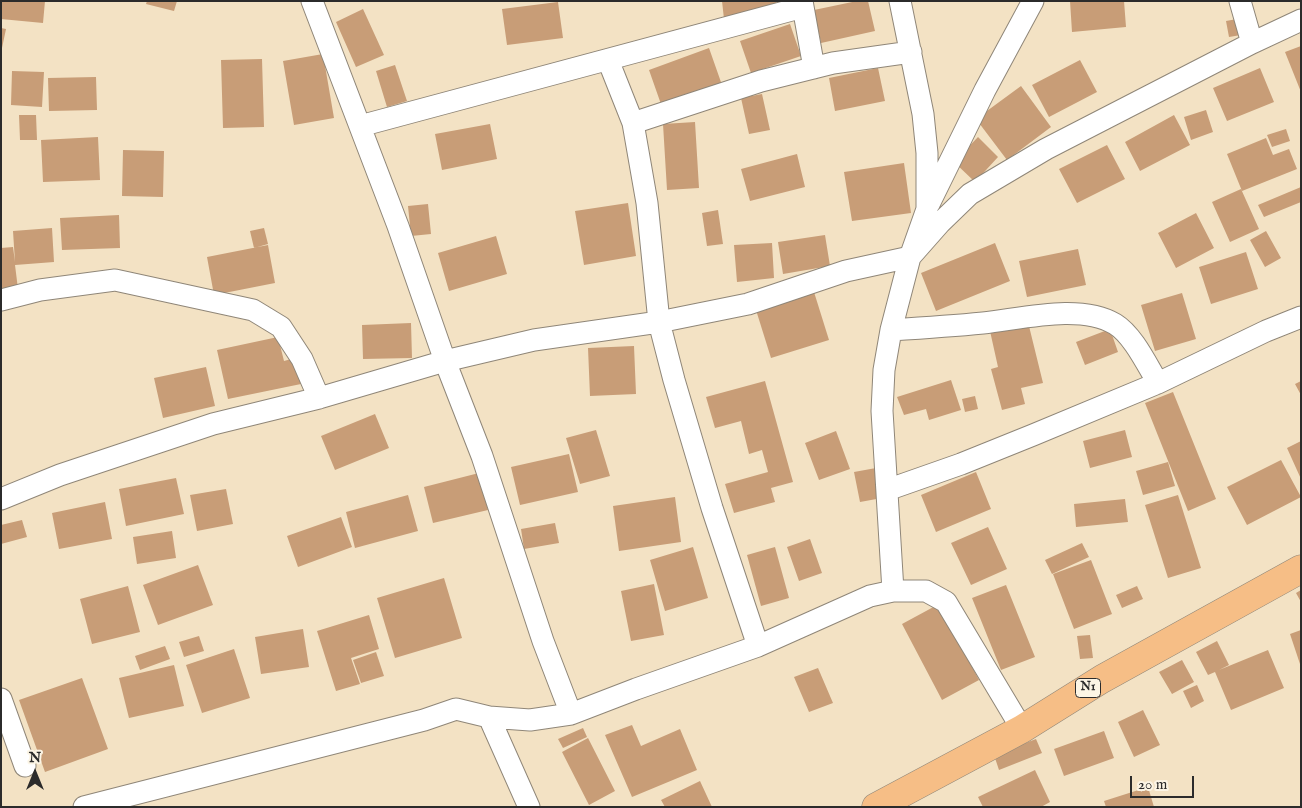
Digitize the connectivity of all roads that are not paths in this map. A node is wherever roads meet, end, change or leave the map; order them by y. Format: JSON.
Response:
{"nodes":[{"id":1,"x":312,"y":1,"type":"edge"},
{"id":2,"x":900,"y":1,"type":"edge"},
{"id":3,"x":1034,"y":1,"type":"edge"},
{"id":4,"x":1240,"y":1,"type":"edge"},
{"id":5,"x":802,"y":4,"type":"edge"},
{"id":6,"x":1301,"y":20,"type":"edge"},
{"id":7,"x":1252,"y":43,"type":"junction"},
{"id":8,"x":911,"y":52,"type":"junction"},
{"id":9,"x":608,"y":60,"type":"junction"},
{"id":10,"x":814,"y":68,"type":"junction"},
{"id":11,"x":633,"y":123,"type":"junction"},
{"id":12,"x":360,"y":126,"type":"junction"},
{"id":13,"x":927,"y":209,"type":"junction"},
{"id":14,"x":910,"y":257,"type":"junction"},
{"id":15,"x":1,"y":300,"type":"edge"},
{"id":16,"x":1301,"y":317,"type":"edge"},
{"id":17,"x":659,"y":322,"type":"junction"},
{"id":18,"x":891,"y":330,"type":"junction"},
{"id":19,"x":444,"y":360,"type":"junction"},
{"id":20,"x":1158,"y":383,"type":"junction"},
{"id":21,"x":319,"y":398,"type":"junction"},
{"id":22,"x":887,"y":490,"type":"junction"},
{"id":23,"x":1,"y":499,"type":"edge"},
{"id":24,"x":1301,"y":569,"type":"edge"},
{"id":25,"x":893,"y":591,"type":"junction"},
{"id":26,"x":758,"y":646,"type":"junction"},
{"id":27,"x":1,"y":699,"type":"edge"},
{"id":28,"x":571,"y":714,"type":"junction"},
{"id":29,"x":489,"y":717,"type":"junction"},
{"id":30,"x":1022,"y":729,"type":"junction"},
{"id":31,"x":26,"y":766,"type":"dead end"},
{"id":32,"x":84,"y":807,"type":"edge"},
{"id":33,"x":529,"y":807,"type":"edge"},
{"id":34,"x":876,"y":807,"type":"edge"}],
"edges":[{"from":1,"to":12,"type":"street"},
{"from":2,"to":8,"type":"street"},
{"from":3,"to":13,"type":"street"},
{"from":4,"to":7,"type":"street"},
{"from":5,"to":9,"type":"street"},
{"from":5,"to":10,"type":"street"},
{"from":6,"to":7,"type":"street"},
{"from":7,"to":14,"type":"street"},
{"from":8,"to":10,"type":"street"},
{"from":8,"to":13,"type":"street"},
{"from":9,"to":11,"type":"street"},
{"from":9,"to":12,"type":"street"},
{"from":10,"to":11,"type":"street"},
{"from":11,"to":17,"type":"street"},
{"from":12,"to":19,"type":"street"},
{"from":13,"to":14,"type":"street"},
{"from":14,"to":17,"type":"street"},
{"from":14,"to":18,"type":"street"},
{"from":15,"to":21,"type":"street"},
{"from":16,"to":20,"type":"street"},
{"from":17,"to":19,"type":"street"},
{"from":17,"to":26,"type":"street"},
{"from":18,"to":20,"type":"street"},
{"from":18,"to":22,"type":"street"},
{"from":19,"to":21,"type":"street"},
{"from":19,"to":28,"type":"street"},
{"from":20,"to":22,"type":"street"},
{"from":21,"to":23,"type":"street"},
{"from":22,"to":25,"type":"street"},
{"from":24,"to":30,"type":"main road","number":"N1"},
{"from":25,"to":26,"type":"street"},
{"from":25,"to":30,"type":"street"},
{"from":26,"to":28,"type":"street"},
{"from":27,"to":31,"type":"street"},
{"from":28,"to":29,"type":"street"},
{"from":29,"to":32,"type":"street"},
{"from":29,"to":33,"type":"street"},
{"from":30,"to":34,"type":"main road","number":"N1"}]}
